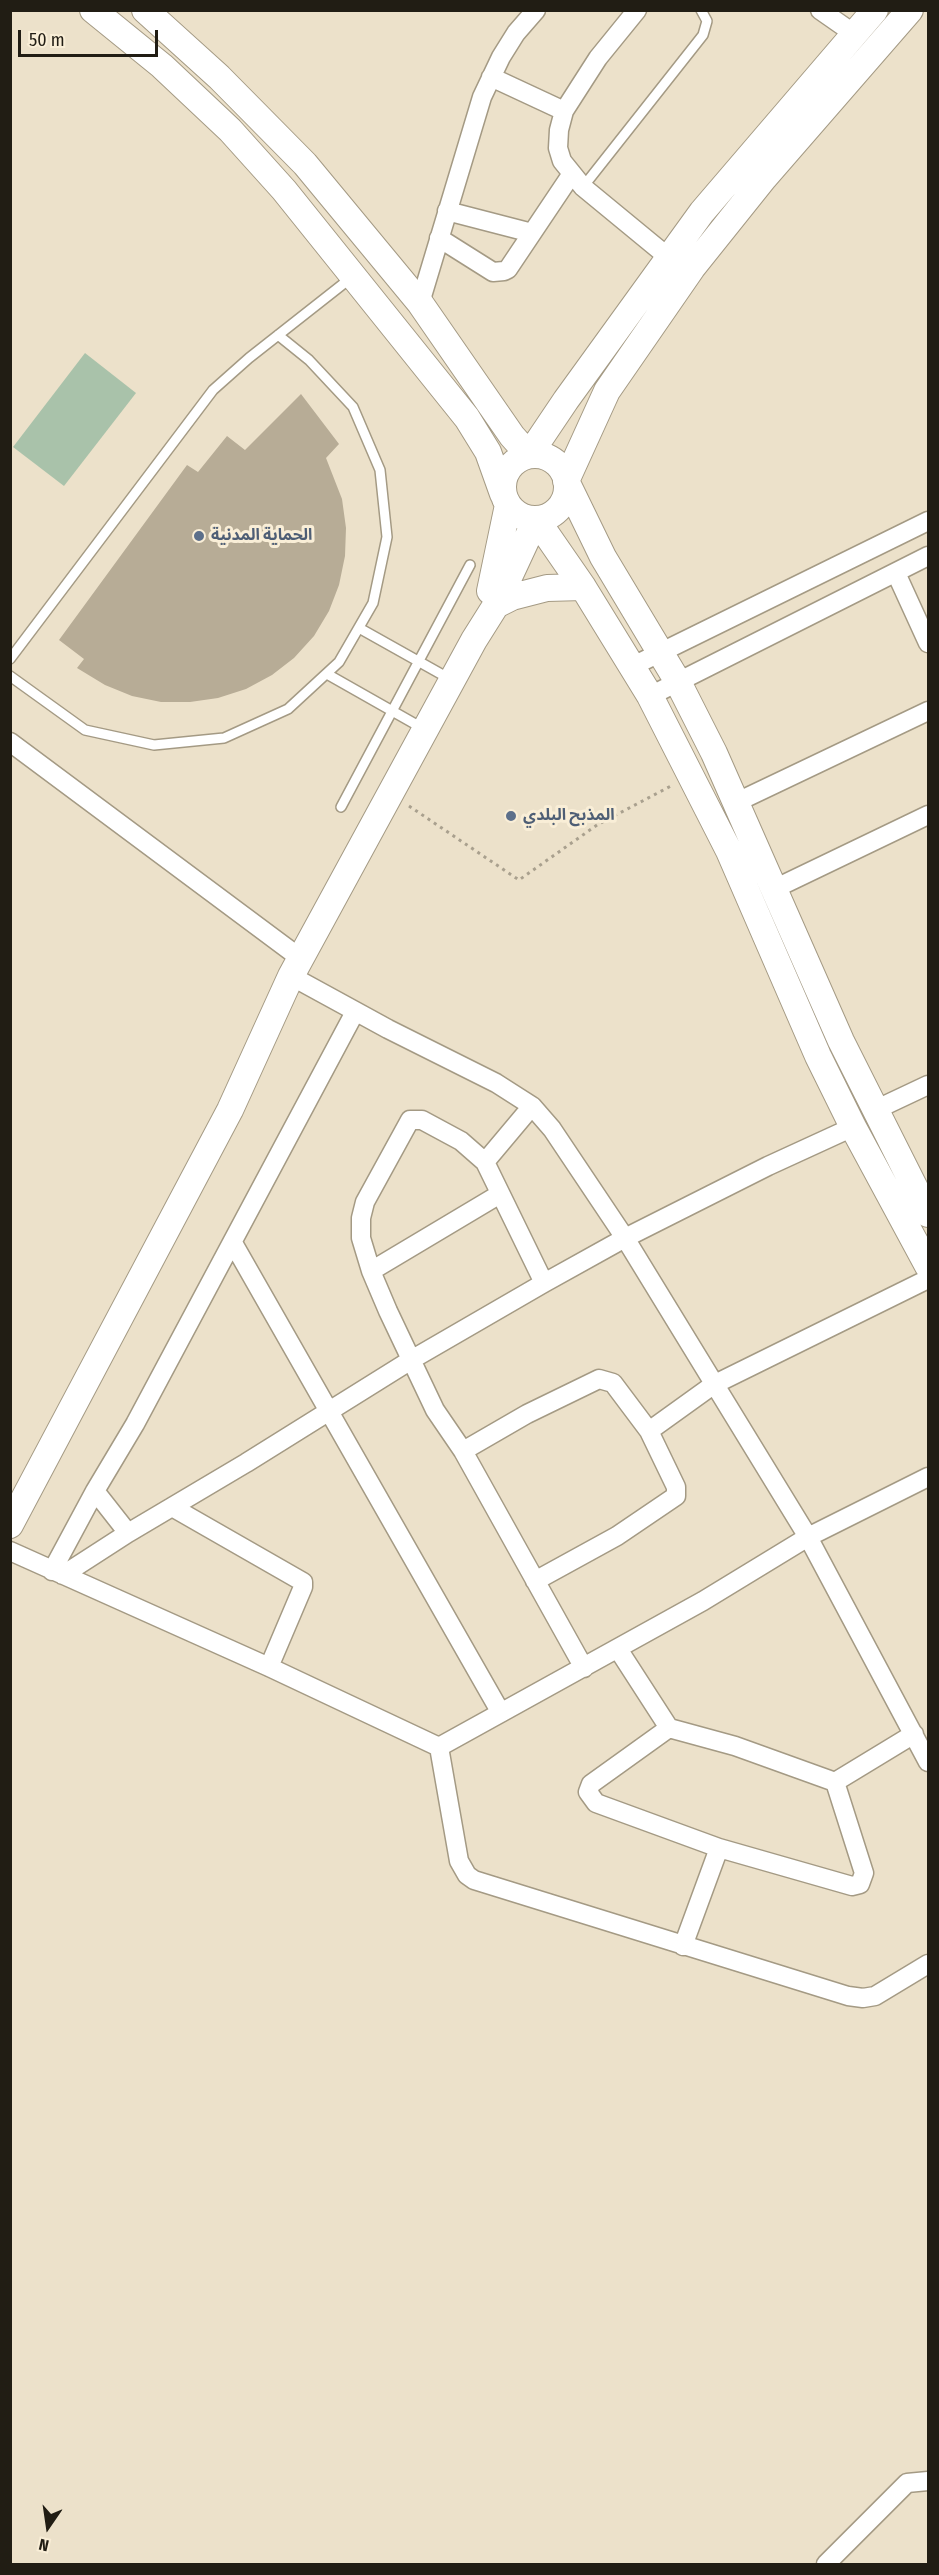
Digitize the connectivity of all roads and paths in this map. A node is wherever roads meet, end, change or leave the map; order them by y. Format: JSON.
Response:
{"nodes":[{"id":1,"x":93,"y":10,"type":"edge"},
{"id":2,"x":145,"y":10,"type":"edge"},
{"id":3,"x":536,"y":10,"type":"edge"},
{"id":4,"x":637,"y":10,"type":"edge"},
{"id":5,"x":700,"y":10,"type":"edge"},
{"id":6,"x":820,"y":10,"type":"edge"},
{"id":7,"x":875,"y":10,"type":"edge"},
{"id":8,"x":910,"y":10,"type":"edge"},
{"id":9,"x":853,"y":33,"type":"junction"},
{"id":10,"x":491,"y":77,"type":"junction"},
{"id":11,"x":564,"y":111,"type":"junction"},
{"id":12,"x":577,"y":181,"type":"junction"},
{"id":13,"x":447,"y":211,"type":"junction"},
{"id":14,"x":532,"y":233,"type":"junction"},
{"id":15,"x":439,"y":238,"type":"junction"},
{"id":16,"x":668,"y":257,"type":"junction"},
{"id":17,"x":353,"y":276,"type":"junction"},
{"id":18,"x":420,"y":303,"type":"junction"},
{"id":19,"x":278,"y":335,"type":"junction"},
{"id":20,"x":529,"y":455,"type":"junction"},
{"id":21,"x":566,"y":482,"type":"junction"},
{"id":22,"x":505,"y":500,"type":"junction"},
{"id":23,"x":537,"y":519,"type":"junction"},
{"id":24,"x":928,"y":522,"type":"edge"},
{"id":25,"x":928,"y":556,"type":"edge"},
{"id":26,"x":470,"y":565,"type":"dead end"},
{"id":27,"x":896,"y":573,"type":"junction"},
{"id":28,"x":583,"y":587,"type":"junction"},
{"id":29,"x":496,"y":605,"type":"junction"},
{"id":30,"x":359,"y":628,"type":"junction"},
{"id":31,"x":474,"y":640,"type":"junction"},
{"id":32,"x":928,"y":643,"type":"edge"},
{"id":33,"x":661,"y":653,"type":"junction"},
{"id":34,"x":10,"y":659,"type":"edge"},
{"id":35,"x":419,"y":661,"type":"junction"},
{"id":36,"x":633,"y":666,"type":"junction"},
{"id":37,"x":327,"y":674,"type":"junction"},
{"id":38,"x":10,"y":676,"type":"edge"},
{"id":39,"x":452,"y":680,"type":"junction"},
{"id":40,"x":678,"y":682,"type":"junction"},
{"id":41,"x":650,"y":696,"type":"junction"},
{"id":42,"x":393,"y":710,"type":"junction"},
{"id":43,"x":928,"y":711,"type":"edge"},
{"id":44,"x":426,"y":730,"type":"junction"},
{"id":45,"x":10,"y":742,"type":"edge"},
{"id":46,"x":691,"y":776,"type":"junction"},
{"id":47,"x":391,"y":794,"type":"junction"},
{"id":48,"x":737,"y":802,"type":"junction"},
{"id":49,"x":341,"y":807,"type":"dead end"},
{"id":50,"x":928,"y":815,"type":"edge"},
{"id":51,"x":774,"y":889,"type":"junction"},
{"id":52,"x":295,"y":967,"type":"junction"},
{"id":53,"x":355,"y":1012,"type":"junction"},
{"id":54,"x":928,"y":1085,"type":"edge"},
{"id":55,"x":532,"y":1106,"type":"junction"},
{"id":56,"x":875,"y":1110,"type":"junction"},
{"id":57,"x":853,"y":1127,"type":"junction"},
{"id":58,"x":485,"y":1162,"type":"junction"},
{"id":59,"x":500,"y":1194,"type":"junction"},
{"id":60,"x":928,"y":1214,"type":"edge"},
{"id":61,"x":625,"y":1238,"type":"junction"},
{"id":62,"x":233,"y":1243,"type":"junction"},
{"id":63,"x":928,"y":1266,"type":"edge"},
{"id":64,"x":371,"y":1271,"type":"junction"},
{"id":65,"x":928,"y":1279,"type":"edge"},
{"id":66,"x":544,"y":1283,"type":"junction"},
{"id":67,"x":411,"y":1360,"type":"junction"},
{"id":68,"x":713,"y":1385,"type":"junction"},
{"id":69,"x":329,"y":1411,"type":"junction"},
{"id":70,"x":649,"y":1431,"type":"junction"},
{"id":71,"x":464,"y":1451,"type":"junction"},
{"id":72,"x":928,"y":1477,"type":"edge"},
{"id":73,"x":95,"y":1491,"type":"junction"},
{"id":74,"x":172,"y":1507,"type":"junction"},
{"id":75,"x":10,"y":1525,"type":"edge"},
{"id":76,"x":128,"y":1533,"type":"junction"},
{"id":77,"x":808,"y":1537,"type":"junction"},
{"id":78,"x":10,"y":1551,"type":"edge"},
{"id":79,"x":58,"y":1573,"type":"junction"},
{"id":80,"x":535,"y":1581,"type":"junction"},
{"id":81,"x":618,"y":1648,"type":"junction"},
{"id":82,"x":269,"y":1666,"type":"junction"},
{"id":83,"x":584,"y":1668,"type":"junction"},
{"id":84,"x":501,"y":1713,"type":"junction"},
{"id":85,"x":669,"y":1728,"type":"junction"},
{"id":86,"x":914,"y":1734,"type":"junction"},
{"id":87,"x":439,"y":1747,"type":"junction"},
{"id":88,"x":928,"y":1762,"type":"edge"},
{"id":89,"x":835,"y":1782,"type":"junction"},
{"id":90,"x":719,"y":1848,"type":"junction"},
{"id":91,"x":683,"y":1946,"type":"junction"},
{"id":92,"x":928,"y":1964,"type":"edge"},
{"id":93,"x":928,"y":2481,"type":"edge"},
{"id":94,"x":826,"y":2565,"type":"edge"}],
"edges":[{"from":1,"to":17,"type":"street"},
{"from":2,"to":18,"type":"street"},
{"from":3,"to":10,"type":"street"},
{"from":4,"to":11,"type":"street"},
{"from":5,"to":12,"type":"lane"},
{"from":6,"to":9,"type":"street"},
{"from":7,"to":9,"type":"street"},
{"from":8,"to":21,"type":"street"},
{"from":9,"to":16,"type":"street"},
{"from":10,"to":11,"type":"street"},
{"from":10,"to":13,"type":"street"},
{"from":11,"to":12,"type":"street"},
{"from":12,"to":14,"type":"street"},
{"from":12,"to":16,"type":"street"},
{"from":13,"to":14,"type":"street"},
{"from":13,"to":15,"type":"street"},
{"from":14,"to":15,"type":"street"},
{"from":15,"to":18,"type":"street"},
{"from":16,"to":20,"type":"street"},
{"from":17,"to":19,"type":"lane"},
{"from":17,"to":22,"type":"street"},
{"from":18,"to":20,"type":"street"},
{"from":19,"to":30,"type":"lane"},
{"from":19,"to":34,"type":"lane"},
{"from":20,"to":21,"type":"street"},
{"from":20,"to":22,"type":"street"},
{"from":21,"to":23,"type":"street"},
{"from":21,"to":33,"type":"street"},
{"from":22,"to":23,"type":"street"},
{"from":22,"to":31,"type":"street"},
{"from":23,"to":28,"type":"street"},
{"from":23,"to":29,"type":"street"},
{"from":24,"to":33,"type":"street"},
{"from":25,"to":27,"type":"street"},
{"from":26,"to":35,"type":"lane"},
{"from":27,"to":32,"type":"street"},
{"from":27,"to":40,"type":"street"},
{"from":28,"to":29,"type":"street"},
{"from":28,"to":36,"type":"street"},
{"from":29,"to":31,"type":"street"},
{"from":30,"to":35,"type":"lane"},
{"from":30,"to":37,"type":"lane"},
{"from":31,"to":39,"type":"street"},
{"from":33,"to":36,"type":"street"},
{"from":33,"to":40,"type":"street"},
{"from":35,"to":39,"type":"lane"},
{"from":35,"to":42,"type":"lane"},
{"from":36,"to":41,"type":"street"},
{"from":37,"to":38,"type":"lane"},
{"from":37,"to":42,"type":"lane"},
{"from":39,"to":44,"type":"street"},
{"from":40,"to":41,"type":"street"},
{"from":40,"to":48,"type":"street"},
{"from":41,"to":46,"type":"street"},
{"from":42,"to":44,"type":"lane"},
{"from":42,"to":49,"type":"lane"},
{"from":43,"to":48,"type":"street"},
{"from":44,"to":47,"type":"street"},
{"from":45,"to":52,"type":"street"},
{"from":46,"to":47,"type":"path"},
{"from":46,"to":57,"type":"street"},
{"from":47,"to":52,"type":"street"},
{"from":48,"to":51,"type":"street"},
{"from":50,"to":51,"type":"street"},
{"from":51,"to":56,"type":"street"},
{"from":52,"to":53,"type":"street"},
{"from":52,"to":75,"type":"street"},
{"from":53,"to":55,"type":"street"},
{"from":53,"to":62,"type":"street"},
{"from":54,"to":56,"type":"street"},
{"from":55,"to":58,"type":"street"},
{"from":55,"to":61,"type":"street"},
{"from":56,"to":60,"type":"street"},
{"from":57,"to":61,"type":"street"},
{"from":57,"to":63,"type":"street"},
{"from":58,"to":59,"type":"street"},
{"from":58,"to":64,"type":"street"},
{"from":59,"to":64,"type":"street"},
{"from":59,"to":66,"type":"street"},
{"from":61,"to":66,"type":"street"},
{"from":61,"to":68,"type":"street"},
{"from":62,"to":69,"type":"street"},
{"from":62,"to":73,"type":"street"},
{"from":64,"to":67,"type":"street"},
{"from":65,"to":68,"type":"street"},
{"from":66,"to":67,"type":"street"},
{"from":67,"to":69,"type":"street"},
{"from":67,"to":71,"type":"street"},
{"from":68,"to":70,"type":"street"},
{"from":68,"to":77,"type":"street"},
{"from":69,"to":74,"type":"street"},
{"from":69,"to":84,"type":"street"},
{"from":70,"to":71,"type":"street"},
{"from":70,"to":80,"type":"street"},
{"from":71,"to":80,"type":"street"},
{"from":72,"to":77,"type":"street"},
{"from":73,"to":76,"type":"street"},
{"from":73,"to":79,"type":"street"},
{"from":74,"to":76,"type":"street"},
{"from":74,"to":82,"type":"street"},
{"from":76,"to":79,"type":"street"},
{"from":77,"to":81,"type":"street"},
{"from":77,"to":86,"type":"street"},
{"from":78,"to":79,"type":"street"},
{"from":79,"to":82,"type":"street"},
{"from":80,"to":83,"type":"street"},
{"from":81,"to":83,"type":"street"},
{"from":81,"to":85,"type":"street"},
{"from":82,"to":87,"type":"street"},
{"from":83,"to":84,"type":"street"},
{"from":84,"to":87,"type":"street"},
{"from":85,"to":89,"type":"street"},
{"from":85,"to":90,"type":"street"},
{"from":86,"to":88,"type":"street"},
{"from":86,"to":89,"type":"street"},
{"from":87,"to":91,"type":"street"},
{"from":89,"to":90,"type":"street"},
{"from":90,"to":91,"type":"street"},
{"from":91,"to":92,"type":"street"},
{"from":93,"to":94,"type":"street"}]}
